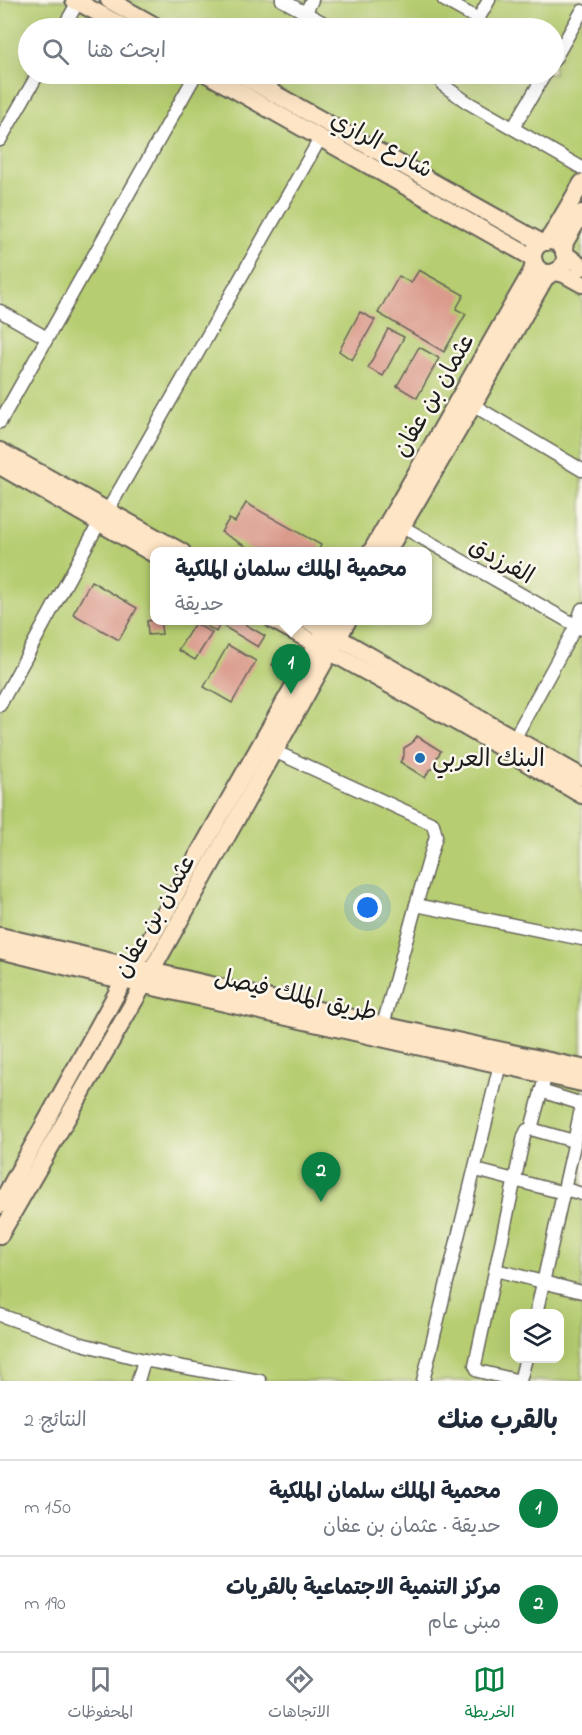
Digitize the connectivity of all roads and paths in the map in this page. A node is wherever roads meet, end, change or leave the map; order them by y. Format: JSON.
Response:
{"nodes":[{"id":1,"x":109,"y":0,"type":"edge"},
{"id":2,"x":282,"y":0,"type":"edge"},
{"id":3,"x":312,"y":0,"type":"edge"},
{"id":4,"x":444,"y":0,"type":"edge"},
{"id":5,"x":489,"y":0,"type":"edge"},
{"id":6,"x":76,"y":1,"type":"edge"},
{"id":7,"x":582,"y":11,"type":"edge"},
{"id":8,"x":305,"y":13,"type":"junction"},
{"id":9,"x":68,"y":18,"type":"edge"},
{"id":10,"x":107,"y":18,"type":"edge"},
{"id":11,"x":141,"y":18,"type":"edge"},
{"id":12,"x":303,"y":18,"type":"edge"},
{"id":13,"x":314,"y":18,"type":"edge"},
{"id":14,"x":468,"y":18,"type":"edge"},
{"id":15,"x":479,"y":18,"type":"edge"},
{"id":16,"x":564,"y":42,"type":"edge"},
{"id":17,"x":32,"y":84,"type":"edge"},
{"id":18,"x":190,"y":84,"type":"edge"},
{"id":19,"x":225,"y":84,"type":"edge"},
{"id":20,"x":257,"y":84,"type":"edge"},
{"id":21,"x":271,"y":84,"type":"edge"},
{"id":22,"x":444,"y":84,"type":"edge"},
{"id":23,"x":539,"y":84,"type":"edge"},
{"id":24,"x":268,"y":90,"type":"junction"},
{"id":25,"x":513,"y":128,"type":"junction"},
{"id":26,"x":321,"y":137,"type":"junction"},
{"id":27,"x":0,"y":140,"type":"edge"},
{"id":28,"x":582,"y":168,"type":"edge"},
{"id":29,"x":582,"y":183,"type":"edge"},
{"id":30,"x":582,"y":213,"type":"edge"},
{"id":31,"x":544,"y":242,"type":"junction"},
{"id":32,"x":564,"y":252,"type":"junction"},
{"id":33,"x":533,"y":260,"type":"junction"},
{"id":34,"x":582,"y":267,"type":"edge"},
{"id":35,"x":554,"y":272,"type":"junction"},
{"id":36,"x":582,"y":284,"type":"edge"},
{"id":37,"x":0,"y":311,"type":"edge"},
{"id":38,"x":47,"y":338,"type":"junction"},
{"id":39,"x":473,"y":405,"type":"junction"},
{"id":40,"x":0,"y":422,"type":"edge"},
{"id":41,"x":0,"y":451,"type":"edge"},
{"id":42,"x":0,"y":466,"type":"edge"},
{"id":43,"x":582,"y":470,"type":"edge"},
{"id":44,"x":103,"y":517,"type":"junction"},
{"id":45,"x":401,"y":526,"type":"junction"},
{"id":46,"x":171,"y":547,"type":"edge"},
{"id":47,"x":373,"y":547,"type":"edge"},
{"id":48,"x":390,"y":547,"type":"edge"},
{"id":49,"x":150,"y":551,"type":"edge"},
{"id":50,"x":582,"y":609,"type":"edge"},
{"id":51,"x":286,"y":625,"type":"edge"},
{"id":52,"x":312,"y":625,"type":"edge"},
{"id":53,"x":343,"y":625,"type":"edge"},
{"id":54,"x":579,"y":627,"type":"edge"},
{"id":55,"x":328,"y":638,"type":"edge"},
{"id":56,"x":0,"y":705,"type":"edge"},
{"id":57,"x":514,"y":739,"type":"junction"},
{"id":58,"x":274,"y":751,"type":"junction"},
{"id":59,"x":582,"y":777,"type":"edge"},
{"id":60,"x":582,"y":795,"type":"edge"},
{"id":61,"x":416,"y":905,"type":"junction"},
{"id":62,"x":0,"y":936,"type":"edge"},
{"id":63,"x":582,"y":939,"type":"edge"},
{"id":64,"x":0,"y":950,"type":"edge"},
{"id":65,"x":129,"y":974,"type":"junction"},
{"id":66,"x":147,"y":977,"type":"junction"},
{"id":67,"x":383,"y":1025,"type":"junction"},
{"id":68,"x":500,"y":1064,"type":"junction"},
{"id":69,"x":582,"y":1068,"type":"edge"},
{"id":70,"x":546,"y":1074,"type":"junction"},
{"id":71,"x":582,"y":1083,"type":"edge"},
{"id":72,"x":541,"y":1091,"type":"junction"},
{"id":73,"x":582,"y":1104,"type":"edge"},
{"id":74,"x":531,"y":1129,"type":"junction"},
{"id":75,"x":573,"y":1142,"type":"junction"},
{"id":76,"x":476,"y":1170,"type":"junction"},
{"id":77,"x":514,"y":1180,"type":"junction"},
{"id":78,"x":564,"y":1191,"type":"junction"},
{"id":79,"x":582,"y":1194,"type":"edge"},
{"id":80,"x":0,"y":1205,"type":"edge"},
{"id":81,"x":0,"y":1235,"type":"edge"},
{"id":82,"x":496,"y":1270,"type":"junction"},
{"id":83,"x":544,"y":1281,"type":"junction"},
{"id":84,"x":582,"y":1292,"type":"edge"},
{"id":85,"x":537,"y":1309,"type":"edge"},
{"id":86,"x":0,"y":1315,"type":"edge"},
{"id":87,"x":144,"y":1360,"type":"junction"},
{"id":88,"x":525,"y":1363,"type":"edge"},
{"id":89,"x":138,"y":1381,"type":"edge"},
{"id":90,"x":260,"y":1381,"type":"edge"},
{"id":91,"x":423,"y":1381,"type":"edge"}],
"edges":[{"from":1,"to":11,"type":"street"},
{"from":2,"to":8,"type":"street"},
{"from":3,"to":8,"type":"street"},
{"from":4,"to":14,"type":"street"},
{"from":5,"to":15,"type":"street"},
{"from":6,"to":9,"type":"street"},
{"from":6,"to":10,"type":"street"},
{"from":7,"to":16,"type":"street"},
{"from":8,"to":12,"type":"street"},
{"from":8,"to":13,"type":"street"},
{"from":17,"to":27,"type":"street"},
{"from":18,"to":38,"type":"street"},
{"from":19,"to":26,"type":"street","name":"شارع الرازي"},
{"from":20,"to":24,"type":"street","name":"شارع الرازي"},
{"from":21,"to":24,"type":"street"},
{"from":22,"to":25,"type":"street"},
{"from":23,"to":25,"type":"street"},
{"from":24,"to":31,"type":"street","name":"شارع الرازي"},
{"from":25,"to":28,"type":"street"},
{"from":26,"to":33,"type":"street","name":"شارع الرازي"},
{"from":26,"to":44,"type":"street"},
{"from":29,"to":31,"type":"street"},
{"from":30,"to":32,"type":"street"},
{"from":31,"to":32,"type":"street"},
{"from":31,"to":33,"type":"street"},
{"from":32,"to":34,"type":"street"},
{"from":32,"to":35,"type":"street"},
{"from":33,"to":35,"type":"street"},
{"from":33,"to":47,"type":"street","name":"عثمان بن عفان"},
{"from":35,"to":36,"type":"street"},
{"from":35,"to":39,"type":"street","name":"عثمان بن عفان"},
{"from":37,"to":38,"type":"street"},
{"from":38,"to":40,"type":"street"},
{"from":39,"to":43,"type":"street"},
{"from":39,"to":45,"type":"street","name":"عثمان بن عفان"},
{"from":41,"to":44,"type":"street"},
{"from":42,"to":44,"type":"street"},
{"from":44,"to":46,"type":"street"},
{"from":44,"to":49,"type":"street"},
{"from":44,"to":56,"type":"street"},
{"from":45,"to":48,"type":"street","name":"عثمان بن عفان"},
{"from":45,"to":54,"type":"street","name":"الفرزدق"},
{"from":50,"to":54,"type":"street"},
{"from":51,"to":55,"type":"street"},
{"from":52,"to":55,"type":"street"},
{"from":53,"to":55,"type":"street","name":"عثمان بن عفان"},
{"from":54,"to":57,"type":"street"},
{"from":55,"to":57,"type":"street"},
{"from":55,"to":58,"type":"street","name":"عثمان بن عفان"},
{"from":55,"to":60,"type":"street"},
{"from":55,"to":65,"type":"street","name":"عثمان بن عفان"},
{"from":57,"to":59,"type":"street"},
{"from":58,"to":61,"type":"street"},
{"from":58,"to":66,"type":"street","name":"عثمان بن عفان"},
{"from":61,"to":63,"type":"street"},
{"from":61,"to":67,"type":"street"},
{"from":62,"to":65,"type":"street","name":"طريق الملك فيصل"},
{"from":64,"to":65,"type":"street","name":"طريق الملك فيصل"},
{"from":65,"to":66,"type":"street","name":"طريق الملك فيصل"},
{"from":65,"to":80,"type":"street","name":"عثمان بن عفان"},
{"from":66,"to":67,"type":"street","name":"طريق الملك فيصل"},
{"from":66,"to":68,"type":"street","name":"طريق الملك فيصل"},
{"from":66,"to":81,"type":"street","name":"عثمان بن عفان"},
{"from":67,"to":69,"type":"street","name":"طريق الملك فيصل"},
{"from":68,"to":70,"type":"street","name":"طريق الملك فيصل"},
{"from":68,"to":76,"type":"street"},
{"from":70,"to":71,"type":"street","name":"طريق الملك فيصل"},
{"from":70,"to":72,"type":"street"},
{"from":72,"to":73,"type":"street"},
{"from":72,"to":74,"type":"street"},
{"from":73,"to":75,"type":"street"},
{"from":74,"to":75,"type":"street"},
{"from":74,"to":77,"type":"street"},
{"from":75,"to":78,"type":"street"},
{"from":76,"to":77,"type":"street"},
{"from":76,"to":91,"type":"street"},
{"from":77,"to":78,"type":"street"},
{"from":77,"to":82,"type":"street"},
{"from":78,"to":79,"type":"street"},
{"from":78,"to":83,"type":"street"},
{"from":82,"to":83,"type":"street"},
{"from":82,"to":88,"type":"street"},
{"from":83,"to":84,"type":"street"},
{"from":83,"to":85,"type":"street"},
{"from":86,"to":87,"type":"street"},
{"from":87,"to":89,"type":"street"},
{"from":87,"to":90,"type":"street"}]}
